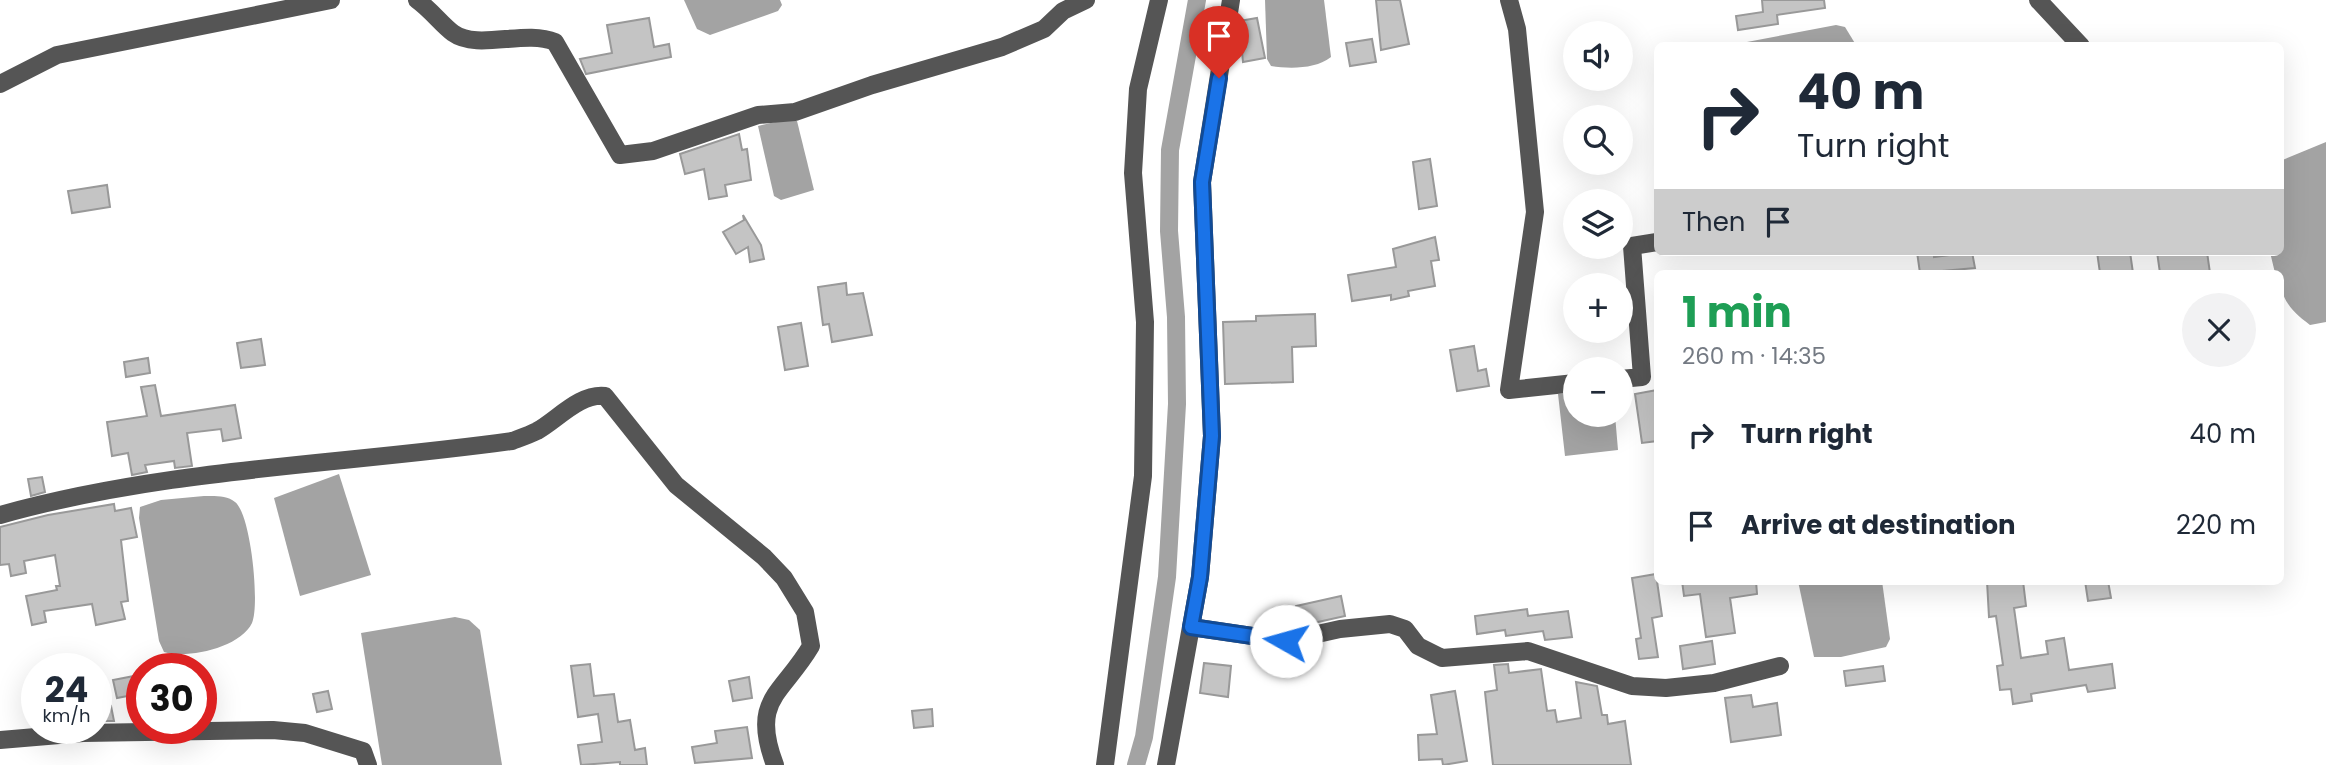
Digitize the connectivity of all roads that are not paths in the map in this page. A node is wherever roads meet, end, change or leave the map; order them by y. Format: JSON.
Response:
{"nodes":[{"id":1,"x":331,"y":0,"type":"edge"},
{"id":2,"x":417,"y":0,"type":"edge"},
{"id":3,"x":1086,"y":0,"type":"edge"},
{"id":4,"x":1158,"y":0,"type":"edge"},
{"id":5,"x":1231,"y":0,"type":"edge"},
{"id":6,"x":1509,"y":0,"type":"edge"},
{"id":7,"x":2038,"y":0,"type":"edge"},
{"id":8,"x":2077,"y":42,"type":"edge"},
{"id":9,"x":0,"y":84,"type":"edge"},
{"id":10,"x":1654,"y":242,"type":"edge"},
{"id":11,"x":1633,"y":378,"type":"edge"},
{"id":12,"x":1563,"y":384,"type":"edge"},
{"id":13,"x":0,"y":515,"type":"edge"},
{"id":14,"x":1191,"y":627,"type":"junction"},
{"id":15,"x":1780,"y":666,"type":"dead end"},
{"id":16,"x":0,"y":740,"type":"edge"},
{"id":17,"x":368,"y":765,"type":"edge"},
{"id":18,"x":775,"y":765,"type":"edge"},
{"id":19,"x":1105,"y":765,"type":"edge"},
{"id":20,"x":1166,"y":765,"type":"edge"}],
"edges":[{"from":1,"to":9,"type":"street"},
{"from":2,"to":3,"type":"street"},
{"from":4,"to":19,"type":"street"},
{"from":5,"to":14,"type":"street"},
{"from":6,"to":12,"type":"street"},
{"from":7,"to":8,"type":"street"},
{"from":10,"to":11,"type":"street"},
{"from":13,"to":18,"type":"street"},
{"from":14,"to":15,"type":"street"},
{"from":14,"to":20,"type":"street"},
{"from":16,"to":17,"type":"street"}]}
